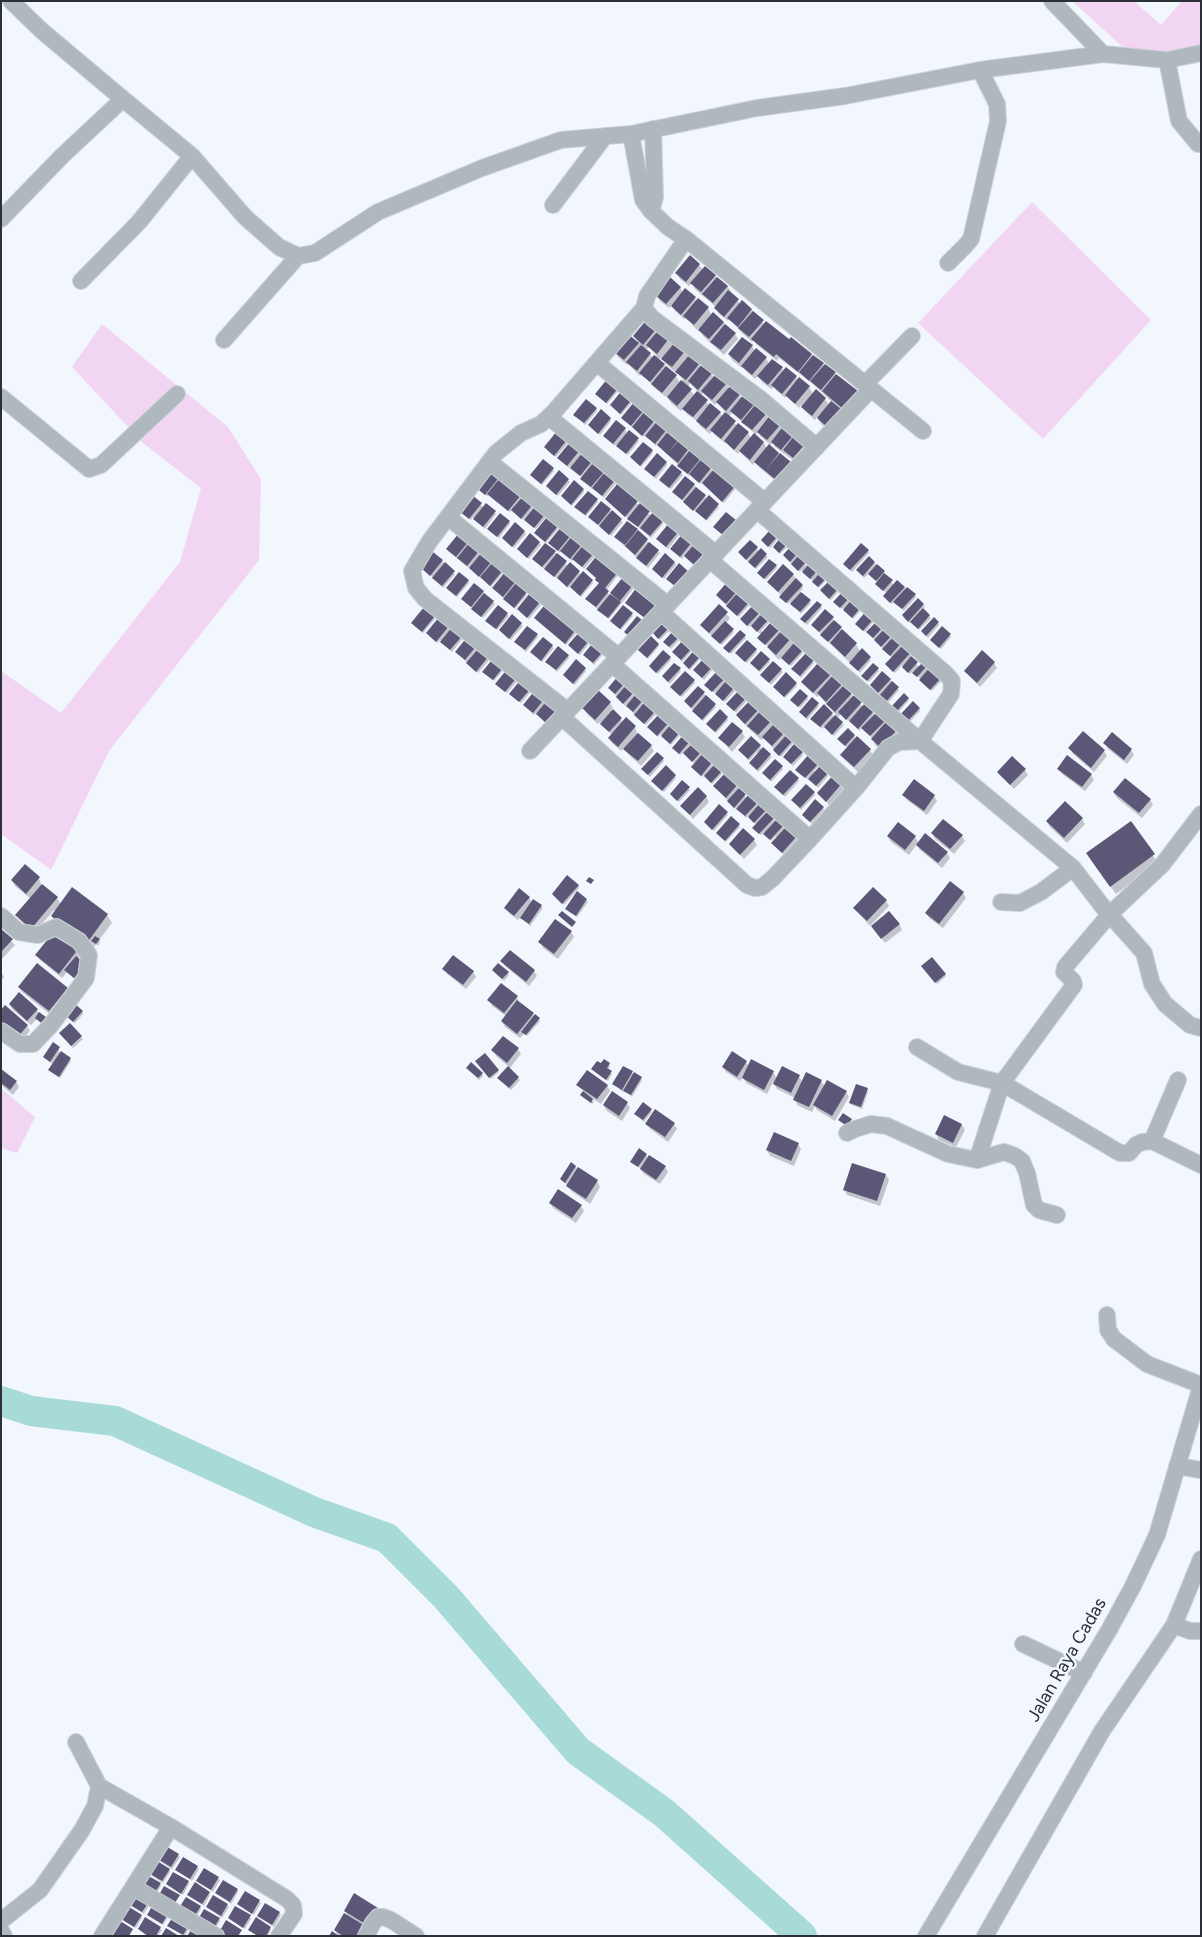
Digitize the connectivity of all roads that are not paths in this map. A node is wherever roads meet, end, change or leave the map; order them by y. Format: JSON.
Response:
{"nodes":[{"id":1,"x":11,"y":1,"type":"edge"},
{"id":2,"x":1052,"y":1,"type":"edge"},
{"id":3,"x":1201,"y":53,"type":"edge"},
{"id":4,"x":1103,"y":54,"type":"junction"},
{"id":5,"x":1167,"y":60,"type":"junction"},
{"id":6,"x":980,"y":70,"type":"junction"},
{"id":7,"x":123,"y":99,"type":"junction"},
{"id":8,"x":653,"y":129,"type":"junction"},
{"id":9,"x":630,"y":134,"type":"junction"},
{"id":10,"x":604,"y":136,"type":"junction"},
{"id":11,"x":1198,"y":144,"type":"dead end"},
{"id":12,"x":192,"y":156,"type":"junction"},
{"id":13,"x":553,"y":205,"type":"dead end"},
{"id":14,"x":651,"y":211,"type":"junction"},
{"id":15,"x":1,"y":219,"type":"edge"},
{"id":16,"x":686,"y":239,"type":"junction"},
{"id":17,"x":298,"y":256,"type":"junction"},
{"id":18,"x":948,"y":263,"type":"dead end"},
{"id":19,"x":81,"y":281,"type":"dead end"},
{"id":20,"x":644,"y":308,"type":"junction"},
{"id":21,"x":912,"y":336,"type":"dead end"},
{"id":22,"x":224,"y":340,"type":"dead end"},
{"id":23,"x":597,"y":363,"type":"junction"},
{"id":24,"x":868,"y":386,"type":"junction"},
{"id":25,"x":177,"y":394,"type":"dead end"},
{"id":26,"x":1,"y":397,"type":"edge"},
{"id":27,"x":549,"y":417,"type":"junction"},
{"id":28,"x":923,"y":431,"type":"dead end"},
{"id":29,"x":817,"y":447,"type":"junction"},
{"id":30,"x":490,"y":462,"type":"junction"},
{"id":31,"x":761,"y":506,"type":"junction"},
{"id":32,"x":448,"y":516,"type":"junction"},
{"id":33,"x":713,"y":557,"type":"junction"},
{"id":34,"x":664,"y":608,"type":"junction"},
{"id":35,"x":615,"y":661,"type":"junction"},
{"id":36,"x":565,"y":714,"type":"junction"},
{"id":37,"x":920,"y":741,"type":"junction"},
{"id":38,"x":530,"y":751,"type":"dead end"},
{"id":39,"x":856,"y":788,"type":"junction"},
{"id":40,"x":1201,"y":814,"type":"edge"},
{"id":41,"x":810,"y":839,"type":"junction"},
{"id":42,"x":1073,"y":868,"type":"junction"},
{"id":43,"x":1001,"y":902,"type":"dead end"},
{"id":44,"x":1110,"y":914,"type":"junction"},
{"id":45,"x":1,"y":916,"type":"edge"},
{"id":46,"x":1201,"y":1028,"type":"edge"},
{"id":47,"x":1,"y":1031,"type":"edge"},
{"id":48,"x":918,"y":1047,"type":"dead end"},
{"id":49,"x":1178,"y":1080,"type":"dead end"},
{"id":50,"x":1002,"y":1083,"type":"junction"},
{"id":51,"x":847,"y":1134,"type":"dead end"},
{"id":52,"x":1152,"y":1142,"type":"junction"},
{"id":53,"x":977,"y":1160,"type":"junction"},
{"id":54,"x":1201,"y":1165,"type":"edge"},
{"id":55,"x":1057,"y":1215,"type":"dead end"},
{"id":56,"x":1107,"y":1315,"type":"dead end"},
{"id":57,"x":1201,"y":1386,"type":"edge"},
{"id":58,"x":1188,"y":1467,"type":"edge"},
{"id":59,"x":1201,"y":1559,"type":"edge"},
{"id":60,"x":1174,"y":1626,"type":"junction"},
{"id":61,"x":1201,"y":1631,"type":"edge"},
{"id":62,"x":1023,"y":1644,"type":"dead end"},
{"id":63,"x":1084,"y":1673,"type":"junction"},
{"id":64,"x":76,"y":1742,"type":"dead end"},
{"id":65,"x":99,"y":1786,"type":"junction"},
{"id":66,"x":171,"y":1827,"type":"junction"},
{"id":67,"x":133,"y":1887,"type":"junction"},
{"id":68,"x":1,"y":1921,"type":"edge"},
{"id":69,"x":1,"y":1931,"type":"edge"},
{"id":70,"x":4,"y":1936,"type":"edge"},
{"id":71,"x":102,"y":1936,"type":"edge"},
{"id":72,"x":216,"y":1936,"type":"edge"},
{"id":73,"x":279,"y":1936,"type":"edge"},
{"id":74,"x":366,"y":1936,"type":"edge"},
{"id":75,"x":416,"y":1936,"type":"edge"},
{"id":76,"x":926,"y":1936,"type":"edge"},
{"id":77,"x":985,"y":1936,"type":"edge"}],
"edges":[{"from":1,"to":7,"type":"street"},
{"from":2,"to":4,"type":"street"},
{"from":3,"to":5,"type":"street"},
{"from":4,"to":5,"type":"street"},
{"from":4,"to":6,"type":"street"},
{"from":5,"to":11,"type":"street"},
{"from":6,"to":8,"type":"street"},
{"from":6,"to":18,"type":"street"},
{"from":7,"to":12,"type":"street"},
{"from":7,"to":15,"type":"street"},
{"from":8,"to":9,"type":"street"},
{"from":8,"to":14,"type":"street"},
{"from":9,"to":10,"type":"street"},
{"from":9,"to":14,"type":"street"},
{"from":10,"to":13,"type":"street"},
{"from":10,"to":17,"type":"street"},
{"from":12,"to":17,"type":"street"},
{"from":12,"to":19,"type":"street"},
{"from":14,"to":16,"type":"street"},
{"from":16,"to":20,"type":"street"},
{"from":16,"to":24,"type":"street"},
{"from":17,"to":22,"type":"street"},
{"from":20,"to":23,"type":"street"},
{"from":20,"to":29,"type":"street"},
{"from":21,"to":24,"type":"street"},
{"from":23,"to":27,"type":"street"},
{"from":23,"to":31,"type":"street"},
{"from":24,"to":28,"type":"street"},
{"from":24,"to":29,"type":"street"},
{"from":25,"to":26,"type":"street"},
{"from":27,"to":30,"type":"street"},
{"from":27,"to":33,"type":"street"},
{"from":29,"to":31,"type":"street"},
{"from":30,"to":32,"type":"street"},
{"from":30,"to":34,"type":"street"},
{"from":31,"to":33,"type":"street"},
{"from":31,"to":37,"type":"street"},
{"from":32,"to":35,"type":"street"},
{"from":32,"to":36,"type":"street"},
{"from":33,"to":34,"type":"street"},
{"from":33,"to":37,"type":"street"},
{"from":34,"to":35,"type":"street"},
{"from":34,"to":39,"type":"street"},
{"from":35,"to":36,"type":"street"},
{"from":35,"to":41,"type":"street"},
{"from":36,"to":38,"type":"street"},
{"from":36,"to":41,"type":"street"},
{"from":37,"to":39,"type":"street"},
{"from":37,"to":42,"type":"street"},
{"from":39,"to":41,"type":"street"},
{"from":40,"to":44,"type":"street"},
{"from":42,"to":43,"type":"street"},
{"from":42,"to":44,"type":"street"},
{"from":44,"to":46,"type":"street"},
{"from":44,"to":50,"type":"street"},
{"from":45,"to":47,"type":"street"},
{"from":48,"to":50,"type":"street"},
{"from":49,"to":52,"type":"street"},
{"from":50,"to":52,"type":"street"},
{"from":50,"to":53,"type":"street"},
{"from":51,"to":53,"type":"street"},
{"from":52,"to":54,"type":"street"},
{"from":53,"to":55,"type":"street"},
{"from":56,"to":57,"type":"street"},
{"from":57,"to":58,"type":"street","name":"Jalan Raya Cadas"},
{"from":58,"to":63,"type":"street","name":"Jalan Raya Cadas"},
{"from":59,"to":60,"type":"street"},
{"from":60,"to":61,"type":"street"},
{"from":60,"to":77,"type":"street"},
{"from":62,"to":63,"type":"street"},
{"from":63,"to":76,"type":"street","name":"Jalan Raya Cadas"},
{"from":64,"to":65,"type":"street"},
{"from":65,"to":66,"type":"street"},
{"from":65,"to":68,"type":"street"},
{"from":66,"to":67,"type":"street"},
{"from":66,"to":73,"type":"street"},
{"from":67,"to":71,"type":"street"},
{"from":67,"to":72,"type":"street"},
{"from":69,"to":70,"type":"street"},
{"from":74,"to":75,"type":"street"}]}
